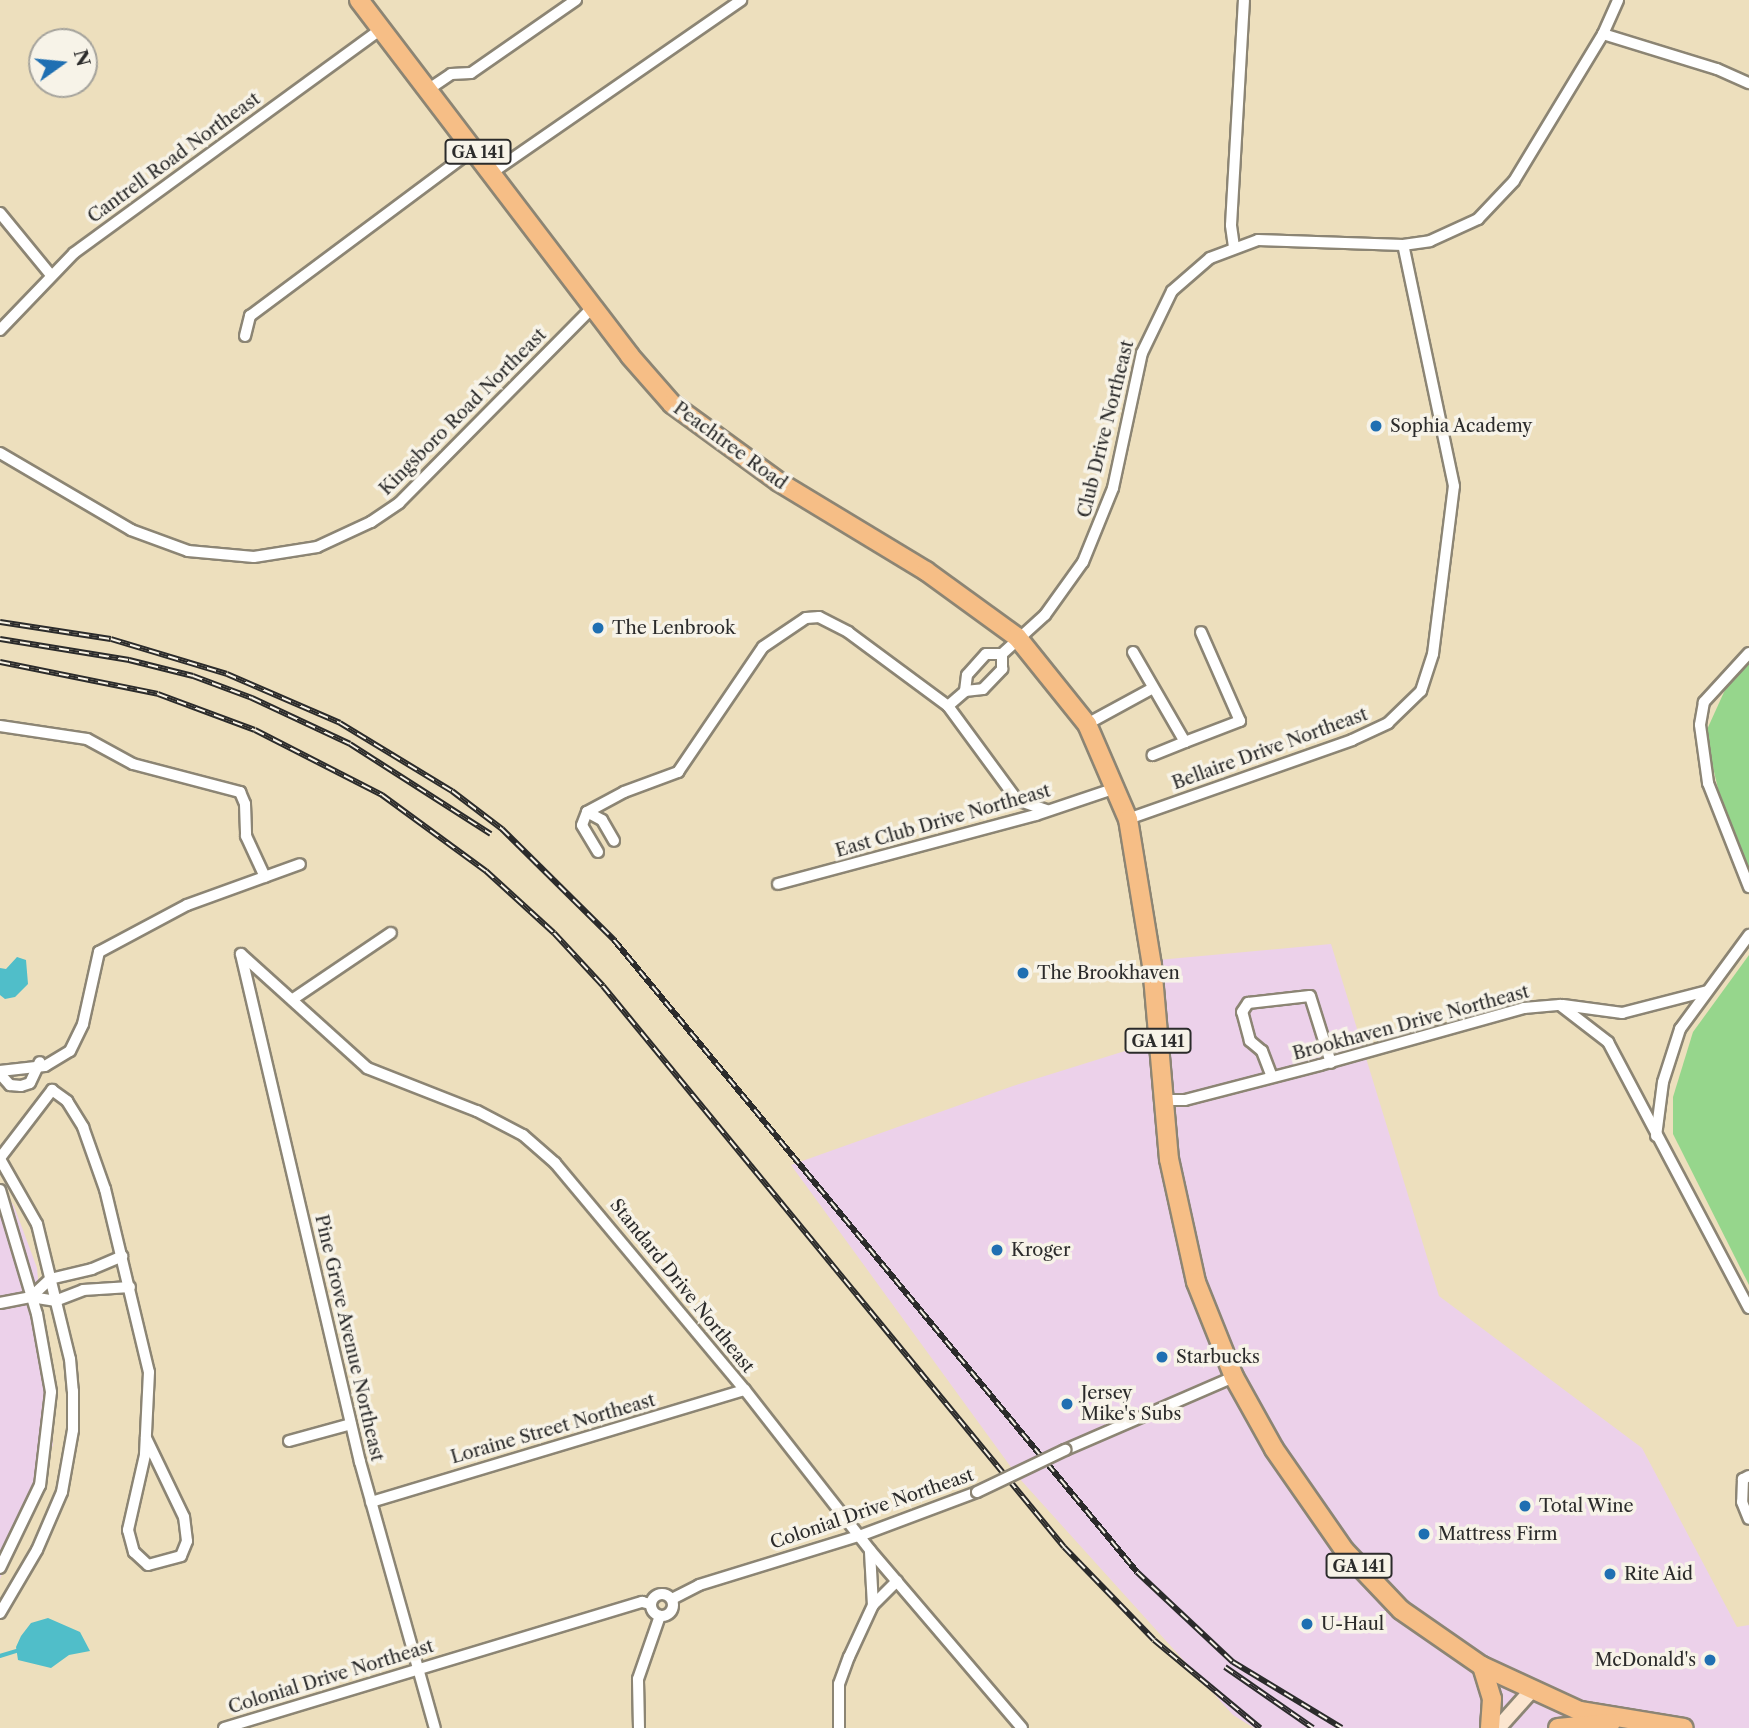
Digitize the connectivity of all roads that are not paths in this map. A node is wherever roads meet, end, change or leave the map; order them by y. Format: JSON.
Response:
{"nodes":[{"id":1,"x":359,"y":0,"type":"edge"},
{"id":2,"x":576,"y":0,"type":"edge"},
{"id":3,"x":741,"y":0,"type":"edge"},
{"id":4,"x":1244,"y":0,"type":"edge"},
{"id":5,"x":1618,"y":0,"type":"edge"},
{"id":6,"x":381,"y":29,"type":"junction"},
{"id":7,"x":1603,"y":34,"type":"junction"},
{"id":8,"x":1749,"y":83,"type":"edge"},
{"id":9,"x":429,"y":89,"type":"junction"},
{"id":10,"x":475,"y":148,"type":"junction"},
{"id":11,"x":493,"y":172,"type":"junction"},
{"id":12,"x":0,"y":213,"type":"edge"},
{"id":13,"x":1403,"y":245,"type":"junction"},
{"id":14,"x":1234,"y":247,"type":"junction"},
{"id":15,"x":51,"y":275,"type":"junction"},
{"id":16,"x":594,"y":306,"type":"junction"},
{"id":17,"x":0,"y":330,"type":"edge"},
{"id":18,"x":245,"y":336,"type":"dead end"},
{"id":19,"x":0,"y":453,"type":"edge"},
{"id":20,"x":1201,"y":632,"type":"dead end"},
{"id":21,"x":1017,"y":637,"type":"junction"},
{"id":22,"x":1133,"y":652,"type":"dead end"},
{"id":23,"x":1002,"y":653,"type":"junction"},
{"id":24,"x":1749,"y":653,"type":"edge"},
{"id":25,"x":1153,"y":688,"type":"junction"},
{"id":26,"x":965,"y":691,"type":"junction"},
{"id":27,"x":948,"y":706,"type":"junction"},
{"id":28,"x":1087,"y":724,"type":"junction"},
{"id":29,"x":0,"y":726,"type":"edge"},
{"id":30,"x":1185,"y":741,"type":"junction"},
{"id":31,"x":1153,"y":755,"type":"dead end"},
{"id":32,"x":1116,"y":788,"type":"junction"},
{"id":33,"x":1046,"y":810,"type":"junction"},
{"id":34,"x":587,"y":812,"type":"junction"},
{"id":35,"x":1128,"y":819,"type":"junction"},
{"id":36,"x":607,"y":830,"type":"junction"},
{"id":37,"x":591,"y":841,"type":"junction"},
{"id":38,"x":614,"y":841,"type":"dead end"},
{"id":39,"x":598,"y":852,"type":"dead end"},
{"id":40,"x":300,"y":864,"type":"dead end"},
{"id":41,"x":265,"y":877,"type":"junction"},
{"id":42,"x":778,"y":884,"type":"dead end"},
{"id":43,"x":1749,"y":887,"type":"edge"},
{"id":44,"x":391,"y":933,"type":"dead end"},
{"id":45,"x":1749,"y":935,"type":"edge"},
{"id":46,"x":241,"y":954,"type":"joint"},
{"id":47,"x":1707,"y":992,"type":"junction"},
{"id":48,"x":293,"y":999,"type":"junction"},
{"id":49,"x":1560,"y":1005,"type":"junction"},
{"id":50,"x":1331,"y":1063,"type":"junction"},
{"id":51,"x":38,"y":1064,"type":"junction"},
{"id":52,"x":0,"y":1073,"type":"edge"},
{"id":53,"x":1272,"y":1077,"type":"junction"},
{"id":54,"x":1165,"y":1100,"type":"junction"},
{"id":55,"x":1656,"y":1136,"type":"junction"},
{"id":56,"x":0,"y":1158,"type":"edge"},
{"id":57,"x":0,"y":1190,"type":"edge"},
{"id":58,"x":122,"y":1256,"type":"junction"},
{"id":59,"x":50,"y":1279,"type":"junction"},
{"id":60,"x":130,"y":1287,"type":"junction"},
{"id":61,"x":31,"y":1297,"type":"junction"},
{"id":62,"x":55,"y":1301,"type":"junction"},
{"id":63,"x":0,"y":1303,"type":"edge"},
{"id":64,"x":1749,"y":1308,"type":"edge"},
{"id":65,"x":1234,"y":1377,"type":"junction"},
{"id":66,"x":745,"y":1390,"type":"junction"},
{"id":67,"x":351,"y":1424,"type":"junction"},
{"id":68,"x":146,"y":1438,"type":"junction"},
{"id":69,"x":289,"y":1441,"type":"dead end"},
{"id":70,"x":1749,"y":1476,"type":"edge"},
{"id":71,"x":371,"y":1502,"type":"junction"},
{"id":72,"x":1749,"y":1519,"type":"edge"},
{"id":73,"x":862,"y":1535,"type":"junction"},
{"id":74,"x":870,"y":1550,"type":"junction"},
{"id":75,"x":0,"y":1568,"type":"edge"},
{"id":76,"x":897,"y":1581,"type":"junction"},
{"id":77,"x":672,"y":1599,"type":"junction"},
{"id":78,"x":651,"y":1604,"type":"junction"},
{"id":79,"x":873,"y":1605,"type":"junction"},
{"id":80,"x":0,"y":1612,"type":"edge"},
{"id":81,"x":660,"y":1616,"type":"junction"},
{"id":82,"x":1482,"y":1666,"type":"junction"},
{"id":83,"x":418,"y":1670,"type":"junction"},
{"id":84,"x":1532,"y":1690,"type":"junction"},
{"id":85,"x":1628,"y":1721,"type":"junction"},
{"id":86,"x":224,"y":1728,"type":"edge"},
{"id":87,"x":435,"y":1728,"type":"edge"},
{"id":88,"x":639,"y":1728,"type":"edge"},
{"id":89,"x":839,"y":1728,"type":"edge"},
{"id":90,"x":1022,"y":1728,"type":"edge"},
{"id":91,"x":1490,"y":1728,"type":"edge"},
{"id":92,"x":1499,"y":1728,"type":"edge"},
{"id":93,"x":1558,"y":1728,"type":"edge"},
{"id":94,"x":1684,"y":1728,"type":"edge"}],
"edges":[{"from":1,"to":6,"type":"highway","name":"Peachtree Road","number":"GA 141"},
{"from":2,"to":9,"type":"street"},
{"from":3,"to":11,"type":"street"},
{"from":4,"to":14,"type":"street"},
{"from":5,"to":7,"type":"street","name":"Club Drive Northeast"},
{"from":6,"to":9,"type":"highway","name":"Peachtree Road","number":"GA 141"},
{"from":6,"to":15,"type":"street","name":"Cantrell Road Northeast"},
{"from":7,"to":8,"type":"street"},
{"from":7,"to":13,"type":"street","name":"Club Drive Northeast"},
{"from":9,"to":10,"type":"highway","name":"Peachtree Road","number":"GA 141"},
{"from":10,"to":11,"type":"highway","name":"Peachtree Road","number":"GA 141"},
{"from":10,"to":18,"type":"street"},
{"from":11,"to":16,"type":"highway","name":"Peachtree Road","number":"GA 141"},
{"from":12,"to":15,"type":"street"},
{"from":13,"to":14,"type":"street","name":"Club Drive Northeast"},
{"from":13,"to":35,"type":"street","name":"Bellaire Drive Northeast"},
{"from":14,"to":21,"type":"street","name":"Club Drive Northeast"},
{"from":15,"to":17,"type":"street","name":"Cantrell Road Northeast"},
{"from":16,"to":19,"type":"street","name":"Kingsboro Road Northeast"},
{"from":16,"to":21,"type":"highway","name":"Peachtree Road","number":"GA 141"},
{"from":20,"to":30,"type":"street"},
{"from":21,"to":23,"type":"street","name":"Club Drive Northeast"},
{"from":21,"to":28,"type":"highway","name":"Peachtree Road","number":"GA 141"},
{"from":22,"to":25,"type":"street"},
{"from":23,"to":26,"type":"street"},
{"from":23,"to":26,"type":"street"},
{"from":24,"to":43,"type":"street"},
{"from":25,"to":28,"type":"street"},
{"from":25,"to":30,"type":"street"},
{"from":26,"to":27,"type":"street"},
{"from":27,"to":33,"type":"street"},
{"from":27,"to":34,"type":"street"},
{"from":28,"to":32,"type":"highway","number":"GA 141"},
{"from":29,"to":41,"type":"street"},
{"from":30,"to":31,"type":"street"},
{"from":32,"to":33,"type":"street","name":"East Club Drive Northeast"},
{"from":32,"to":35,"type":"highway","number":"GA 141"},
{"from":33,"to":42,"type":"street","name":"East Club Drive Northeast"},
{"from":34,"to":36,"type":"street"},
{"from":34,"to":37,"type":"street"},
{"from":35,"to":54,"type":"highway","number":"GA 141"},
{"from":36,"to":37,"type":"street"},
{"from":36,"to":38,"type":"street"},
{"from":37,"to":39,"type":"street"},
{"from":40,"to":41,"type":"street"},
{"from":41,"to":51,"type":"street"},
{"from":44,"to":48,"type":"street"},
{"from":45,"to":47,"type":"street"},
{"from":46,"to":48,"type":"street","name":"Standard Drive Northeast"},
{"from":46,"to":67,"type":"street","name":"Pine Grove Avenue Northeast"},
{"from":47,"to":49,"type":"street","name":"Brookhaven Drive Northeast"},
{"from":47,"to":55,"type":"street"},
{"from":48,"to":66,"type":"street","name":"Standard Drive Northeast"},
{"from":49,"to":50,"type":"street","name":"Brookhaven Drive Northeast"},
{"from":49,"to":55,"type":"street"},
{"from":50,"to":53,"type":"street","name":"Brookhaven Drive Northeast"},
{"from":50,"to":53,"type":"street"},
{"from":51,"to":52,"type":"street"},
{"from":51,"to":52,"type":"street"},
{"from":53,"to":54,"type":"street","name":"Brookhaven Drive Northeast"},
{"from":54,"to":65,"type":"highway","number":"GA 141"},
{"from":55,"to":64,"type":"street"},
{"from":56,"to":58,"type":"street"},
{"from":56,"to":59,"type":"street"},
{"from":57,"to":61,"type":"street"},
{"from":58,"to":59,"type":"street"},
{"from":58,"to":60,"type":"street"},
{"from":59,"to":61,"type":"street"},
{"from":59,"to":62,"type":"street"},
{"from":60,"to":62,"type":"street"},
{"from":60,"to":68,"type":"street"},
{"from":61,"to":62,"type":"street"},
{"from":61,"to":63,"type":"street"},
{"from":61,"to":75,"type":"street"},
{"from":62,"to":80,"type":"street"},
{"from":65,"to":73,"type":"street","name":"Colonial Drive Northeast","bridge":true},
{"from":65,"to":82,"type":"highway","number":"GA 141"},
{"from":66,"to":71,"type":"street","name":"Loraine Street Northeast"},
{"from":66,"to":73,"type":"street","name":"Standard Drive Northeast"},
{"from":67,"to":69,"type":"street"},
{"from":67,"to":71,"type":"street","name":"Pine Grove Avenue Northeast"},
{"from":68,"to":68,"type":"street"},
{"from":70,"to":72,"type":"street"},
{"from":71,"to":83,"type":"street","name":"Pine Grove Avenue Northeast"},
{"from":73,"to":74,"type":"street","name":"Standard Drive Northeast"},
{"from":73,"to":77,"type":"street","name":"Colonial Drive Northeast"},
{"from":74,"to":76,"type":"street","name":"Standard Drive Northeast"},
{"from":74,"to":79,"type":"street"},
{"from":76,"to":79,"type":"street"},
{"from":76,"to":90,"type":"street","name":"Standard Drive Northeast"},
{"from":77,"to":78,"type":"street"},
{"from":77,"to":81,"type":"street"},
{"from":78,"to":81,"type":"street"},
{"from":78,"to":83,"type":"street","name":"Colonial Drive Northeast"},
{"from":79,"to":89,"type":"street"},
{"from":81,"to":88,"type":"street"},
{"from":82,"to":84,"type":"highway","number":"GA 141"},
{"from":82,"to":91,"type":"highway"},
{"from":83,"to":86,"type":"street","name":"Colonial Drive Northeast"},
{"from":83,"to":87,"type":"street","name":"Pine Grove Avenue Northeast"},
{"from":84,"to":85,"type":"highway","number":"GA 141"},
{"from":84,"to":92,"type":"main road"},
{"from":85,"to":93,"type":"highway"},
{"from":85,"to":94,"type":"highway","number":"GA 141"}]}
